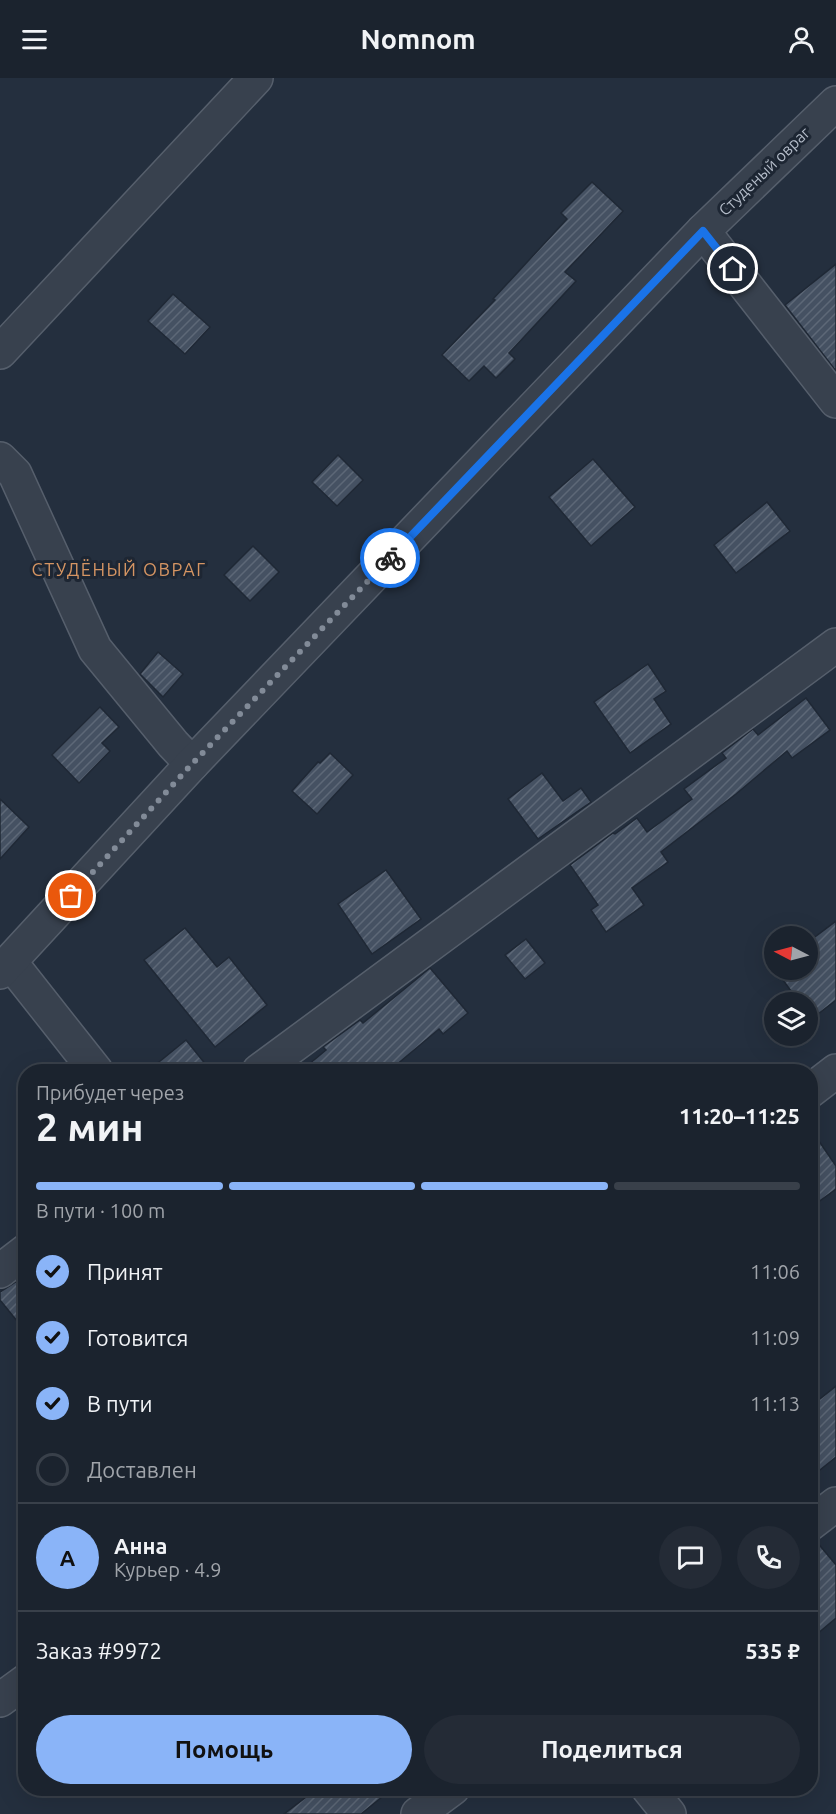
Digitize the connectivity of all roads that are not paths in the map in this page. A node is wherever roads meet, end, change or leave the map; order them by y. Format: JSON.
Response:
{"nodes":[{"id":1,"x":256,"y":78,"type":"edge"},
{"id":2,"x":836,"y":103,"type":"edge"},
{"id":3,"x":703,"y":231,"type":"junction"},
{"id":4,"x":0,"y":352,"type":"edge"},
{"id":5,"x":836,"y":401,"type":"edge"},
{"id":6,"x":0,"y":459,"type":"edge"},
{"id":7,"x":836,"y":645,"type":"edge"},
{"id":8,"x":192,"y":764,"type":"junction"},
{"id":9,"x":5,"y":967,"type":"edge"},
{"id":10,"x":90,"y":1064,"type":"edge"},
{"id":11,"x":269,"y":1064,"type":"edge"},
{"id":12,"x":836,"y":1071,"type":"edge"},
{"id":13,"x":818,"y":1085,"type":"edge"},
{"id":14,"x":18,"y":1257,"type":"edge"},
{"id":15,"x":0,"y":1271,"type":"edge"},
{"id":16,"x":836,"y":1504,"type":"edge"},
{"id":17,"x":818,"y":1518,"type":"edge"},
{"id":18,"x":18,"y":1687,"type":"edge"},
{"id":19,"x":0,"y":1700,"type":"edge"},
{"id":20,"x":442,"y":1796,"type":"edge"},
{"id":21,"x":654,"y":1796,"type":"edge"},
{"id":22,"x":418,"y":1814,"type":"edge"},
{"id":23,"x":669,"y":1814,"type":"edge"}],
"edges":[{"from":1,"to":4,"type":"street"},
{"from":2,"to":3,"type":"street","name":"Студеный овраг"},
{"from":3,"to":5,"type":"street"},
{"from":3,"to":8,"type":"street","name":"Студеный овраг"},
{"from":6,"to":8,"type":"street"},
{"from":7,"to":11,"type":"street"},
{"from":8,"to":9,"type":"street","name":"Студеный овраг"},
{"from":9,"to":10,"type":"street"},
{"from":12,"to":13,"type":"street"},
{"from":14,"to":15,"type":"street"},
{"from":16,"to":17,"type":"street"},
{"from":18,"to":19,"type":"street"},
{"from":20,"to":22,"type":"street"},
{"from":21,"to":23,"type":"street"}]}
